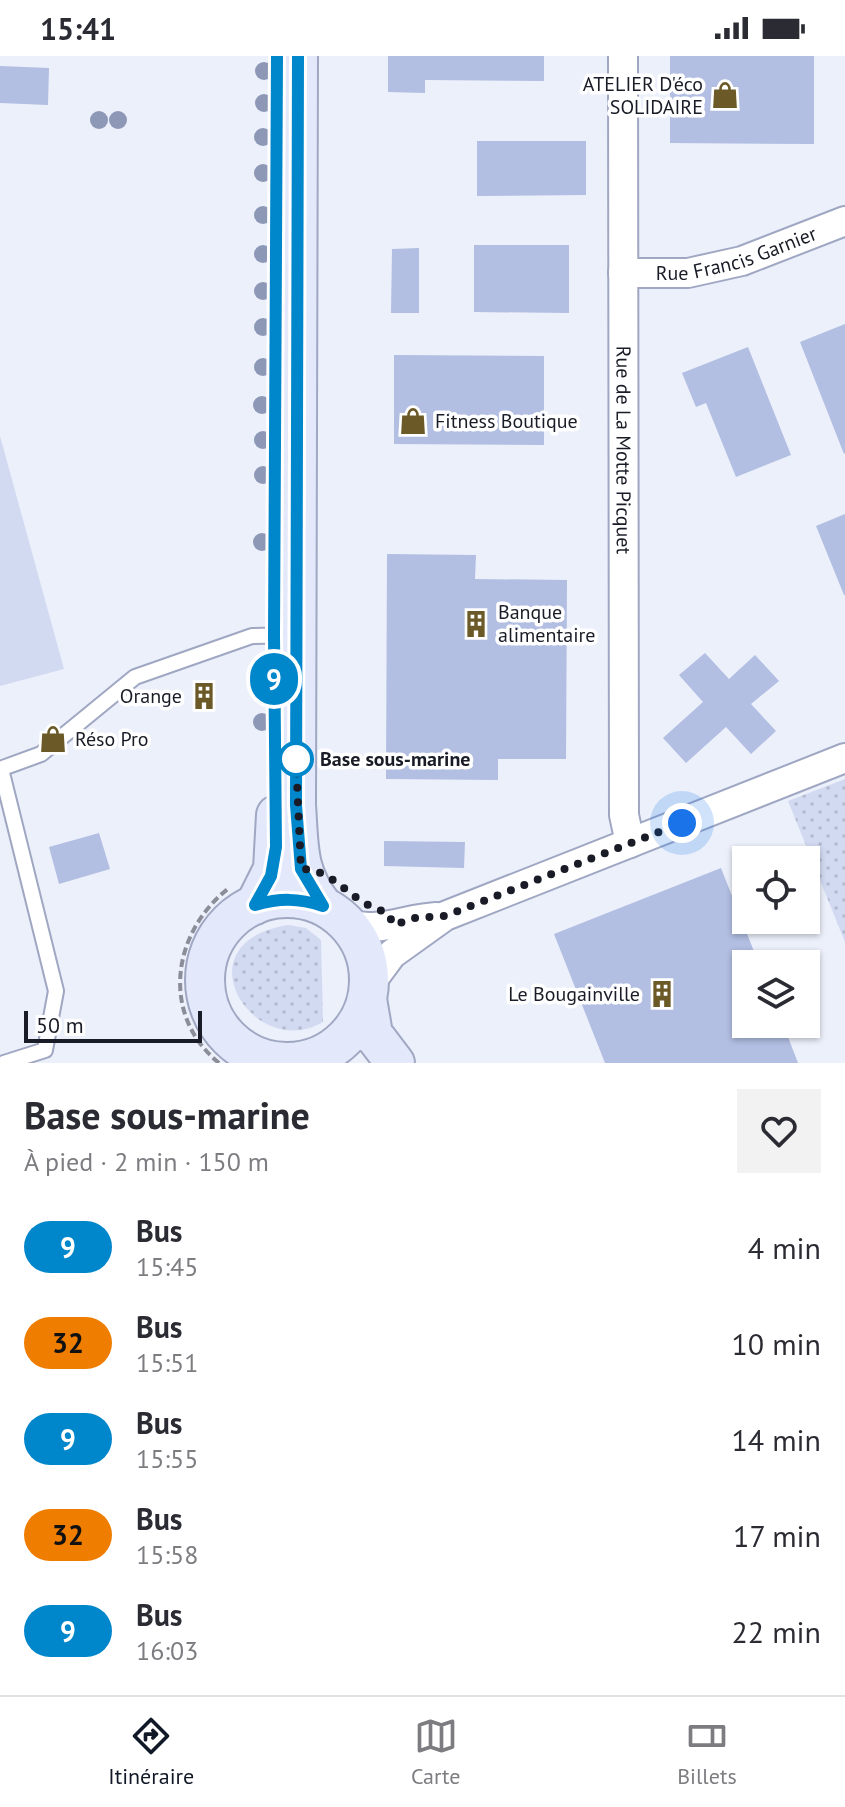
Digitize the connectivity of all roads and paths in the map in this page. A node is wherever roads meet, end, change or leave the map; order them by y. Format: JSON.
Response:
{"nodes":[{"id":1,"x":277,"y":56,"type":"edge"},
{"id":2,"x":298,"y":56,"type":"edge"},
{"id":3,"x":623,"y":56,"type":"edge"},
{"id":4,"x":845,"y":221,"type":"edge"},
{"id":5,"x":623,"y":273,"type":"junction"},
{"id":6,"x":285,"y":635,"type":"junction"},
{"id":7,"x":845,"y":758,"type":"edge"},
{"id":8,"x":0,"y":769,"type":"edge"},
{"id":9,"x":630,"y":843,"type":"junction"},
{"id":10,"x":244,"y":895,"type":"junction"},
{"id":11,"x":335,"y":915,"type":"junction"},
{"id":12,"x":445,"y":916,"type":"junction"},
{"id":13,"x":368,"y":992,"type":"junction"},
{"id":14,"x":241,"y":1059,"type":"edge"},
{"id":15,"x":323,"y":1061,"type":"edge"},
{"id":16,"x":4,"y":1063,"type":"edge"},
{"id":17,"x":395,"y":1063,"type":"edge"}],
"edges":[{"from":1,"to":6,"type":"main road"},
{"from":2,"to":6,"type":"main road"},
{"from":3,"to":5,"type":"street","name":"Rue de La Motte Picquet"},
{"from":4,"to":5,"type":"street","name":"Rue Francis Garnier"},
{"from":5,"to":9,"type":"street","name":"Rue de La Motte Picquet"},
{"from":6,"to":8,"type":"lane"},
{"from":6,"to":10,"type":"main road"},
{"from":6,"to":11,"type":"main road"},
{"from":7,"to":9,"type":"street"},
{"from":8,"to":16,"type":"lane"},
{"from":9,"to":12,"type":"street"},
{"from":10,"to":11,"type":"main road"},
{"from":10,"to":14,"type":"main road"},
{"from":10,"to":14,"type":"path"},
{"from":11,"to":12,"type":"street"},
{"from":11,"to":13,"type":"main road"},
{"from":12,"to":13,"type":"street"},
{"from":13,"to":15,"type":"main road"},
{"from":13,"to":17,"type":"main road"},
{"from":14,"to":15,"type":"main road"}]}
